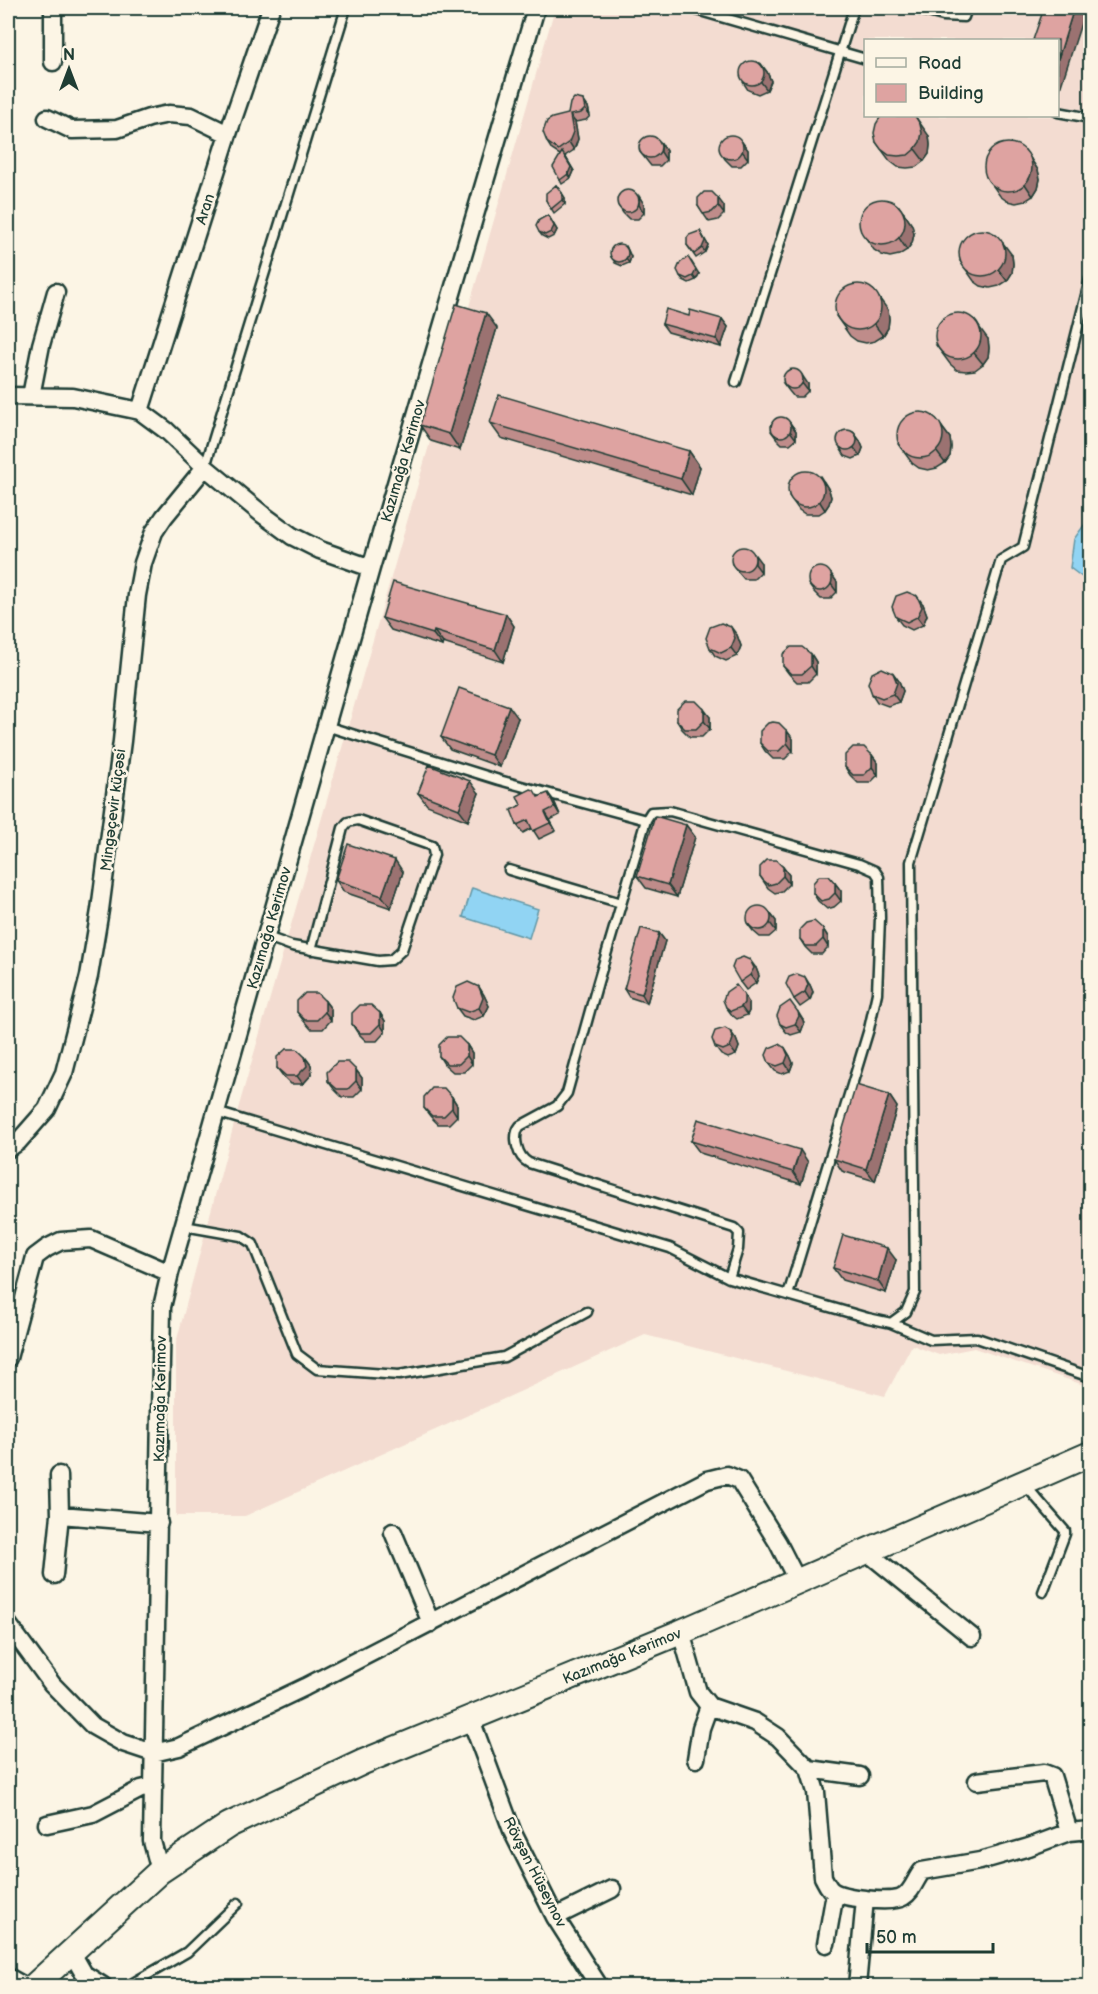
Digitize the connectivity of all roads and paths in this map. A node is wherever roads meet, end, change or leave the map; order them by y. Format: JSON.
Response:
{"nodes":[{"id":1,"x":52,"y":8,"type":"edge"},
{"id":2,"x":271,"y":8,"type":"edge"},
{"id":3,"x":346,"y":8,"type":"edge"},
{"id":4,"x":536,"y":8,"type":"edge"},
{"id":5,"x":690,"y":8,"type":"edge"},
{"id":6,"x":854,"y":8,"type":"edge"},
{"id":7,"x":913,"y":8,"type":"edge"},
{"id":8,"x":967,"y":8,"type":"edge"},
{"id":9,"x":840,"y":51,"type":"junction"},
{"id":10,"x":864,"y":58,"type":"edge"},
{"id":11,"x":53,"y":62,"type":"dead end"},
{"id":12,"x":1059,"y":112,"type":"edge"},
{"id":13,"x":47,"y":117,"type":"dead end"},
{"id":14,"x":1090,"y":118,"type":"edge"},
{"id":15,"x":228,"y":134,"type":"junction"},
{"id":16,"x":1090,"y":279,"type":"edge"},
{"id":17,"x":56,"y":292,"type":"dead end"},
{"id":18,"x":736,"y":382,"type":"dead end"},
{"id":19,"x":8,"y":396,"type":"edge"},
{"id":20,"x":32,"y":396,"type":"junction"},
{"id":21,"x":140,"y":411,"type":"junction"},
{"id":22,"x":205,"y":467,"type":"junction"},
{"id":23,"x":371,"y":568,"type":"junction"},
{"id":24,"x":326,"y":726,"type":"junction"},
{"id":25,"x":646,"y":820,"type":"junction"},
{"id":26,"x":509,"y":870,"type":"dead end"},
{"id":27,"x":621,"y":903,"type":"junction"},
{"id":28,"x":267,"y":937,"type":"junction"},
{"id":29,"x":311,"y":950,"type":"junction"},
{"id":30,"x":216,"y":1112,"type":"junction"},
{"id":31,"x":8,"y":1149,"type":"edge"},
{"id":32,"x":184,"y":1226,"type":"junction"},
{"id":33,"x":170,"y":1273,"type":"junction"},
{"id":34,"x":729,"y":1278,"type":"junction"},
{"id":35,"x":788,"y":1295,"type":"junction"},
{"id":36,"x":587,"y":1312,"type":"dead end"},
{"id":37,"x":891,"y":1323,"type":"junction"},
{"id":38,"x":8,"y":1358,"type":"edge"},
{"id":39,"x":1090,"y":1377,"type":"edge"},
{"id":40,"x":1090,"y":1454,"type":"edge"},
{"id":41,"x":59,"y":1475,"type":"dead end"},
{"id":42,"x":1023,"y":1483,"type":"junction"},
{"id":43,"x":60,"y":1515,"type":"junction"},
{"id":44,"x":159,"y":1523,"type":"junction"},
{"id":45,"x":393,"y":1532,"type":"dead end"},
{"id":46,"x":867,"y":1552,"type":"junction"},
{"id":47,"x":54,"y":1575,"type":"dead end"},
{"id":48,"x":798,"y":1582,"type":"junction"},
{"id":49,"x":1042,"y":1592,"type":"dead end"},
{"id":50,"x":431,"y":1623,"type":"junction"},
{"id":51,"x":8,"y":1624,"type":"edge"},
{"id":52,"x":681,"y":1632,"type":"junction"},
{"id":53,"x":972,"y":1637,"type":"dead end"},
{"id":54,"x":710,"y":1706,"type":"junction"},
{"id":55,"x":470,"y":1718,"type":"junction"},
{"id":56,"x":153,"y":1753,"type":"junction"},
{"id":57,"x":696,"y":1759,"type":"dead end"},
{"id":58,"x":809,"y":1769,"type":"junction"},
{"id":59,"x":860,"y":1776,"type":"dead end"},
{"id":60,"x":977,"y":1781,"type":"dead end"},
{"id":61,"x":154,"y":1786,"type":"junction"},
{"id":62,"x":47,"y":1824,"type":"dead end"},
{"id":63,"x":1090,"y":1830,"type":"edge"},
{"id":64,"x":1069,"y":1832,"type":"junction"},
{"id":65,"x":160,"y":1871,"type":"junction"},
{"id":66,"x":612,"y":1889,"type":"dead end"},
{"id":67,"x":835,"y":1893,"type":"junction"},
{"id":68,"x":865,"y":1899,"type":"junction"},
{"id":69,"x":238,"y":1903,"type":"dead end"},
{"id":70,"x":555,"y":1917,"type":"junction"},
{"id":71,"x":826,"y":1944,"type":"dead end"},
{"id":72,"x":72,"y":1953,"type":"junction"},
{"id":73,"x":8,"y":1977,"type":"edge"},
{"id":74,"x":24,"y":1986,"type":"edge"},
{"id":75,"x":34,"y":1986,"type":"edge"},
{"id":76,"x":103,"y":1986,"type":"edge"},
{"id":77,"x":128,"y":1986,"type":"edge"},
{"id":78,"x":599,"y":1986,"type":"edge"},
{"id":79,"x":857,"y":1986,"type":"edge"}],
"edges":[{"from":1,"to":11,"type":"street"},
{"from":2,"to":15,"type":"street","name":"Aran"},
{"from":3,"to":22,"type":"lane"},
{"from":4,"to":23,"type":"street","name":"Kazımağa Kərimov"},
{"from":5,"to":9,"type":"lane"},
{"from":6,"to":9,"type":"lane"},
{"from":7,"to":8,"type":"lane"},
{"from":9,"to":10,"type":"lane"},
{"from":9,"to":18,"type":"lane"},
{"from":12,"to":14,"type":"lane"},
{"from":13,"to":15,"type":"street"},
{"from":15,"to":21,"type":"street","name":"Aran"},
{"from":16,"to":37,"type":"lane"},
{"from":17,"to":20,"type":"street"},
{"from":19,"to":20,"type":"street"},
{"from":20,"to":21,"type":"street"},
{"from":21,"to":22,"type":"street"},
{"from":22,"to":23,"type":"street"},
{"from":22,"to":31,"type":"street","name":"Mingəçevir küçəsi"},
{"from":23,"to":24,"type":"street","name":"Kazımağa Kərimov"},
{"from":24,"to":25,"type":"lane"},
{"from":24,"to":28,"type":"street","name":"Kazımağa Kərimov"},
{"from":25,"to":27,"type":"lane"},
{"from":25,"to":35,"type":"lane"},
{"from":26,"to":27,"type":"lane"},
{"from":27,"to":34,"type":"lane"},
{"from":28,"to":29,"type":"lane"},
{"from":28,"to":30,"type":"street","name":"Kazımağa Kərimov"},
{"from":29,"to":29,"type":"lane"},
{"from":30,"to":32,"type":"street","name":"Kazımağa Kərimov"},
{"from":30,"to":34,"type":"lane"},
{"from":32,"to":33,"type":"street","name":"Kazımağa Kərimov"},
{"from":32,"to":36,"type":"lane"},
{"from":33,"to":38,"type":"street"},
{"from":33,"to":44,"type":"street","name":"Kazımağa Kərimov"},
{"from":34,"to":35,"type":"lane"},
{"from":35,"to":37,"type":"lane"},
{"from":37,"to":39,"type":"lane"},
{"from":40,"to":42,"type":"street","name":"Kazımağa Kərimov"},
{"from":41,"to":43,"type":"street"},
{"from":42,"to":46,"type":"street","name":"Kazımağa Kərimov"},
{"from":42,"to":49,"type":"lane"},
{"from":43,"to":44,"type":"street"},
{"from":43,"to":47,"type":"street"},
{"from":44,"to":56,"type":"street","name":"Kazımağa Kərimov"},
{"from":45,"to":50,"type":"street"},
{"from":46,"to":48,"type":"street","name":"Kazımağa Kərimov"},
{"from":46,"to":53,"type":"street"},
{"from":48,"to":50,"type":"street"},
{"from":48,"to":52,"type":"street","name":"Kazımağa Kərimov"},
{"from":50,"to":56,"type":"street"},
{"from":51,"to":56,"type":"street"},
{"from":52,"to":54,"type":"street"},
{"from":52,"to":55,"type":"street","name":"Kazımağa Kərimov"},
{"from":54,"to":57,"type":"street"},
{"from":54,"to":58,"type":"street"},
{"from":55,"to":65,"type":"street","name":"Kazımağa Kərimov"},
{"from":55,"to":70,"type":"street","name":"Rövşən Hüseynov"},
{"from":56,"to":61,"type":"street","name":"Kazımağa Kərimov"},
{"from":58,"to":59,"type":"street"},
{"from":58,"to":67,"type":"street"},
{"from":60,"to":64,"type":"street"},
{"from":61,"to":62,"type":"street"},
{"from":61,"to":65,"type":"street","name":"Kazımağa Kərimov"},
{"from":63,"to":64,"type":"street"},
{"from":64,"to":68,"type":"street"},
{"from":65,"to":72,"type":"street","name":"Kazımağa Kərimov"},
{"from":66,"to":70,"type":"street"},
{"from":67,"to":68,"type":"street"},
{"from":67,"to":71,"type":"street"},
{"from":68,"to":79,"type":"street"},
{"from":69,"to":77,"type":"lane"},
{"from":70,"to":78,"type":"street","name":"Rövşən Hüseynov"},
{"from":72,"to":75,"type":"street","name":"Kazımağa Kərimov"},
{"from":72,"to":76,"type":"street"},
{"from":73,"to":74,"type":"street"}]}
